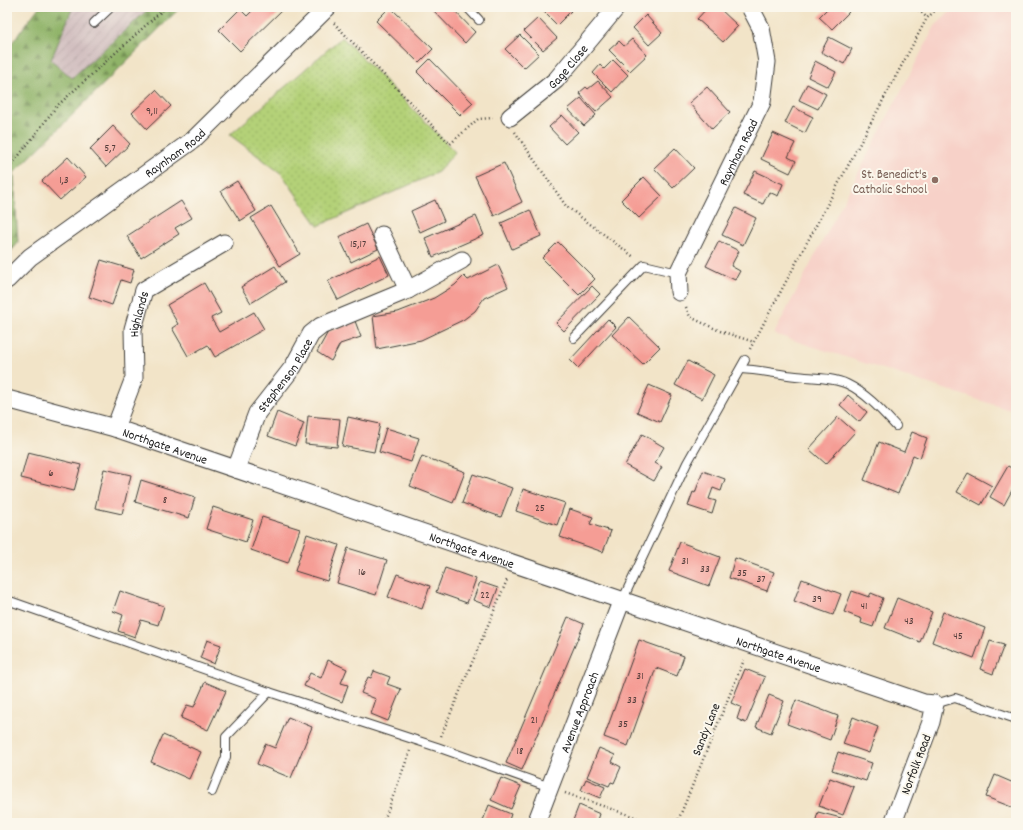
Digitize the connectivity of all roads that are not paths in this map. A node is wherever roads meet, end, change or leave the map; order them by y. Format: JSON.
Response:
{"nodes":[{"id":1,"x":111,"y":7,"type":"edge"},
{"id":2,"x":467,"y":7,"type":"edge"},
{"id":3,"x":618,"y":7,"type":"edge"},
{"id":4,"x":750,"y":7,"type":"edge"},
{"id":5,"x":326,"y":10,"type":"edge"},
{"id":6,"x":479,"y":20,"type":"dead end"},
{"id":7,"x":94,"y":23,"type":"dead end"},
{"id":8,"x":510,"y":117,"type":"road end"},
{"id":9,"x":382,"y":235,"type":"dead end"},
{"id":10,"x":224,"y":243,"type":"dead end"},
{"id":11,"x":462,"y":260,"type":"dead end"},
{"id":12,"x":678,"y":273,"type":"junction"},
{"id":13,"x":7,"y":280,"type":"edge"},
{"id":14,"x":408,"y":290,"type":"junction"},
{"id":15,"x":679,"y":292,"type":"road end"},
{"id":16,"x":574,"y":338,"type":"dead end"},
{"id":17,"x":745,"y":360,"type":"dead end"},
{"id":18,"x":741,"y":370,"type":"junction"},
{"id":19,"x":7,"y":399,"type":"edge"},
{"id":20,"x":896,"y":426,"type":"dead end"},
{"id":21,"x":115,"y":428,"type":"junction"},
{"id":22,"x":236,"y":469,"type":"junction"},
{"id":23,"x":7,"y":600,"type":"edge"},
{"id":24,"x":622,"y":602,"type":"junction"},
{"id":25,"x":269,"y":692,"type":"junction"},
{"id":26,"x":935,"y":704,"type":"junction"},
{"id":27,"x":1016,"y":719,"type":"edge"},
{"id":28,"x":550,"y":787,"type":"junction"},
{"id":29,"x":212,"y":792,"type":"dead end"},
{"id":30,"x":536,"y":823,"type":"edge"},
{"id":31,"x":893,"y":823,"type":"edge"}],
"edges":[{"from":1,"to":7,"type":"lane"},
{"from":2,"to":6,"type":"lane"},
{"from":3,"to":8,"type":"street","name":"Gage Close"},
{"from":4,"to":12,"type":"street","name":"Raynham Road"},
{"from":5,"to":13,"type":"street","name":"Raynham Road"},
{"from":9,"to":14,"type":"street"},
{"from":10,"to":21,"type":"street","name":"Highlands"},
{"from":11,"to":14,"type":"street","name":"Stephenson Place"},
{"from":12,"to":15,"type":"street","name":"Raynham Road"},
{"from":12,"to":16,"type":"lane"},
{"from":14,"to":22,"type":"street","name":"Stephenson Place"},
{"from":17,"to":18,"type":"lane"},
{"from":18,"to":20,"type":"lane"},
{"from":18,"to":24,"type":"lane"},
{"from":19,"to":21,"type":"street","name":"Northgate Avenue"},
{"from":21,"to":22,"type":"street","name":"Northgate Avenue"},
{"from":22,"to":24,"type":"street","name":"Northgate Avenue"},
{"from":23,"to":25,"type":"lane"},
{"from":24,"to":26,"type":"street","name":"Northgate Avenue"},
{"from":24,"to":28,"type":"street","name":"Avenue Approach"},
{"from":25,"to":28,"type":"lane"},
{"from":25,"to":29,"type":"lane"},
{"from":26,"to":27,"type":"lane"},
{"from":26,"to":31,"type":"street","name":"Norfolk Road"},
{"from":28,"to":30,"type":"street","name":"Avenue Approach"}]}
